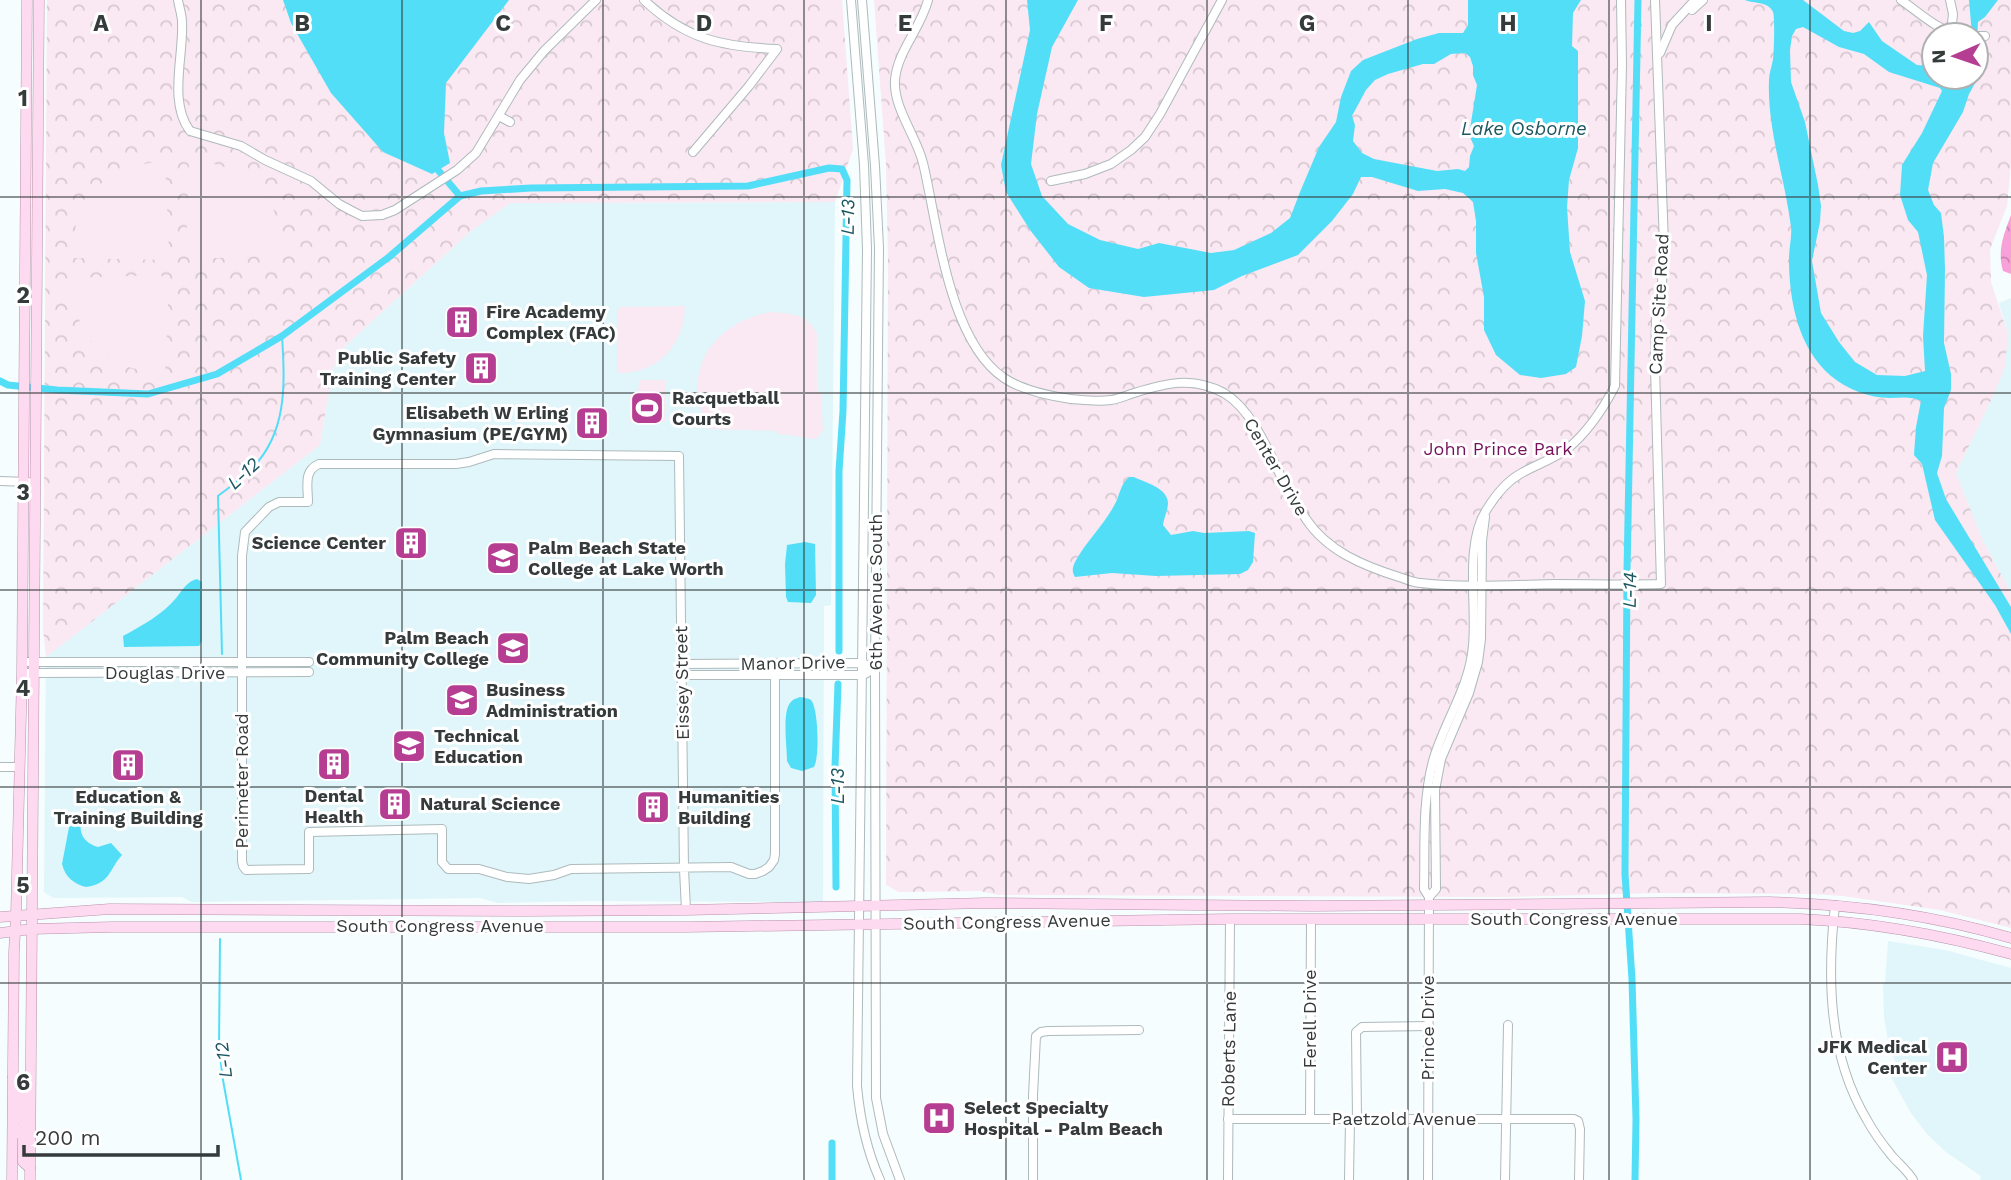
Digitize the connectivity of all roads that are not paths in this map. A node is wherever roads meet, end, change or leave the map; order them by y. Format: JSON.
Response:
{"nodes":[{"id":1,"x":27,"y":0,"type":"edge"},
{"id":2,"x":39,"y":0,"type":"edge"},
{"id":3,"x":178,"y":0,"type":"edge"},
{"id":4,"x":596,"y":0,"type":"edge"},
{"id":5,"x":644,"y":0,"type":"edge"},
{"id":6,"x":851,"y":0,"type":"edge"},
{"id":7,"x":862,"y":0,"type":"edge"},
{"id":8,"x":929,"y":0,"type":"edge"},
{"id":9,"x":1222,"y":0,"type":"edge"},
{"id":10,"x":1621,"y":0,"type":"edge"},
{"id":11,"x":1655,"y":0,"type":"edge"},
{"id":12,"x":1695,"y":0,"type":"edge"},
{"id":13,"x":1703,"y":0,"type":"edge"},
{"id":14,"x":1901,"y":0,"type":"edge"},
{"id":15,"x":1950,"y":0,"type":"edge"},
{"id":16,"x":1657,"y":17,"type":"junction"},
{"id":17,"x":1933,"y":21,"type":"edge"},
{"id":18,"x":1952,"y":21,"type":"edge"},
{"id":19,"x":1670,"y":30,"type":"junction"},
{"id":20,"x":1658,"y":55,"type":"junction"},
{"id":21,"x":499,"y":116,"type":"junction"},
{"id":22,"x":510,"y":122,"type":"dead end"},
{"id":23,"x":693,"y":152,"type":"dead end"},
{"id":24,"x":1051,"y":181,"type":"dead end"},
{"id":25,"x":24,"y":265,"type":"junction"},
{"id":26,"x":37,"y":322,"type":"junction"},
{"id":27,"x":679,"y":456,"type":"joint"},
{"id":28,"x":0,"y":481,"type":"edge"},
{"id":29,"x":23,"y":481,"type":"junction"},
{"id":30,"x":37,"y":483,"type":"junction"},
{"id":31,"x":1661,"y":584,"type":"joint"},
{"id":32,"x":1478,"y":586,"type":"junction"},
{"id":33,"x":309,"y":662,"type":"dead end"},
{"id":34,"x":242,"y":663,"type":"junction"},
{"id":35,"x":863,"y":663,"type":"junction"},
{"id":36,"x":682,"y":664,"type":"junction"},
{"id":37,"x":775,"y":664,"type":"junction"},
{"id":38,"x":22,"y":667,"type":"junction"},
{"id":39,"x":34,"y":667,"type":"junction"},
{"id":40,"x":875,"y":670,"type":"junction"},
{"id":41,"x":309,"y":672,"type":"dead end"},
{"id":42,"x":242,"y":673,"type":"junction"},
{"id":43,"x":775,"y":674,"type":"junction"},
{"id":44,"x":682,"y":675,"type":"junction"},
{"id":45,"x":863,"y":675,"type":"junction"},
{"id":46,"x":0,"y":767,"type":"edge"},
{"id":47,"x":18,"y":767,"type":"junction"},
{"id":48,"x":684,"y":869,"type":"junction"},
{"id":49,"x":1429,"y":901,"type":"junction"},
{"id":50,"x":1231,"y":905,"type":"junction"},
{"id":51,"x":1260,"y":905,"type":"junction"},
{"id":52,"x":1835,"y":905,"type":"junction"},
{"id":53,"x":859,"y":906,"type":"junction"},
{"id":54,"x":876,"y":906,"type":"junction"},
{"id":55,"x":686,"y":910,"type":"junction"},
{"id":56,"x":32,"y":914,"type":"junction"},
{"id":57,"x":16,"y":915,"type":"junction"},
{"id":58,"x":0,"y":917,"type":"edge"},
{"id":59,"x":1205,"y":919,"type":"junction"},
{"id":60,"x":1230,"y":919,"type":"junction"},
{"id":61,"x":1311,"y":919,"type":"junction"},
{"id":62,"x":1429,"y":919,"type":"junction"},
{"id":63,"x":1833,"y":920,"type":"junction"},
{"id":64,"x":859,"y":925,"type":"junction"},
{"id":65,"x":875,"y":925,"type":"junction"},
{"id":66,"x":32,"y":929,"type":"junction"},
{"id":67,"x":15,"y":931,"type":"junction"},
{"id":68,"x":0,"y":933,"type":"edge"},
{"id":69,"x":2011,"y":938,"type":"edge"},
{"id":70,"x":2011,"y":954,"type":"edge"},
{"id":71,"x":1508,"y":1024,"type":"dead end"},
{"id":72,"x":1429,"y":1026,"type":"junction"},
{"id":73,"x":1139,"y":1030,"type":"dead end"},
{"id":74,"x":13,"y":1077,"type":"junction"},
{"id":75,"x":1228,"y":1119,"type":"junction"},
{"id":76,"x":1310,"y":1119,"type":"junction"},
{"id":77,"x":1354,"y":1119,"type":"junction"},
{"id":78,"x":1428,"y":1119,"type":"junction"},
{"id":79,"x":1506,"y":1119,"type":"junction"},
{"id":80,"x":13,"y":1125,"type":"junction"},
{"id":81,"x":30,"y":1131,"type":"junction"},
{"id":82,"x":30,"y":1168,"type":"junction"},
{"id":83,"x":1912,"y":1178,"type":"edge"},
{"id":84,"x":12,"y":1180,"type":"edge"},
{"id":85,"x":30,"y":1180,"type":"edge"},
{"id":86,"x":880,"y":1180,"type":"edge"},
{"id":87,"x":900,"y":1180,"type":"edge"},
{"id":88,"x":1033,"y":1180,"type":"edge"},
{"id":89,"x":1227,"y":1180,"type":"edge"},
{"id":90,"x":1349,"y":1180,"type":"edge"},
{"id":91,"x":1428,"y":1180,"type":"edge"},
{"id":92,"x":1505,"y":1180,"type":"edge"},
{"id":93,"x":1579,"y":1180,"type":"edge"},
{"id":94,"x":1921,"y":1180,"type":"edge"}],
"edges":[{"from":1,"to":25,"type":"main road"},
{"from":2,"to":26,"type":"main road"},
{"from":3,"to":21,"type":"street"},
{"from":4,"to":21,"type":"street"},
{"from":5,"to":23,"type":"street"},
{"from":6,"to":35,"type":"street","name":"6th Avenue South"},
{"from":7,"to":40,"type":"street","name":"6th Avenue South"},
{"from":8,"to":32,"type":"street","name":"Center Drive"},
{"from":9,"to":24,"type":"street"},
{"from":10,"to":32,"type":"street","name":"Prince Drive"},
{"from":11,"to":16,"type":"street"},
{"from":12,"to":19,"type":"street","name":"Camp Site Road"},
{"from":13,"to":19,"type":"street","name":"Camp Site Road"},
{"from":14,"to":17,"type":"street"},
{"from":15,"to":18,"type":"street"},
{"from":16,"to":19,"type":"street"},
{"from":16,"to":20,"type":"street"},
{"from":19,"to":20,"type":"street","name":"Camp Site Road"},
{"from":20,"to":31,"type":"street","name":"Camp Site Road"},
{"from":21,"to":22,"type":"street"},
{"from":25,"to":26,"type":"main road"},
{"from":25,"to":29,"type":"main road"},
{"from":26,"to":30,"type":"main road"},
{"from":27,"to":34,"type":"street","name":"Perimeter Road"},
{"from":27,"to":36,"type":"street","name":"Eissey Street"},
{"from":28,"to":29,"type":"street"},
{"from":29,"to":30,"type":"street"},
{"from":29,"to":38,"type":"main road"},
{"from":30,"to":39,"type":"main road"},
{"from":31,"to":32,"type":"street","name":"Center Drive"},
{"from":32,"to":49,"type":"street","name":"Prince Drive"},
{"from":33,"to":34,"type":"street","name":"Douglas Drive"},
{"from":34,"to":39,"type":"street","name":"Douglas Drive"},
{"from":34,"to":42,"type":"street","name":"Perimeter Road"},
{"from":35,"to":37,"type":"street","name":"Manor Drive"},
{"from":35,"to":40,"type":"street","name":"Manor Drive"},
{"from":35,"to":45,"type":"street","name":"6th Avenue South"},
{"from":36,"to":37,"type":"street","name":"Manor Drive"},
{"from":36,"to":44,"type":"street","name":"Eissey Street"},
{"from":37,"to":43,"type":"street","name":"Perimeter Road"},
{"from":38,"to":39,"type":"street","name":"Douglas Drive"},
{"from":38,"to":47,"type":"main road"},
{"from":39,"to":42,"type":"street","name":"Douglas Drive"},
{"from":39,"to":56,"type":"main road"},
{"from":40,"to":45,"type":"street","name":"Manor Drive"},
{"from":40,"to":54,"type":"street","name":"6th Avenue South"},
{"from":41,"to":42,"type":"street","name":"Douglas Drive"},
{"from":42,"to":48,"type":"street","name":"Perimeter Road"},
{"from":43,"to":44,"type":"street","name":"Manor Drive"},
{"from":43,"to":45,"type":"street","name":"Manor Drive"},
{"from":43,"to":48,"type":"street","name":"Perimeter Road"},
{"from":44,"to":48,"type":"street","name":"Eissey Street"},
{"from":45,"to":53,"type":"street","name":"6th Avenue South"},
{"from":46,"to":47,"type":"street"},
{"from":47,"to":57,"type":"main road"},
{"from":48,"to":55,"type":"street","name":"Eissey Street"},
{"from":49,"to":51,"type":"main road","name":"South Congress Avenue"},
{"from":49,"to":52,"type":"main road","name":"South Congress Avenue"},
{"from":49,"to":62,"type":"street","name":"Prince Drive"},
{"from":50,"to":51,"type":"main road","name":"South Congress Avenue"},
{"from":50,"to":54,"type":"main road","name":"South Congress Avenue"},
{"from":50,"to":59,"type":"main road"},
{"from":51,"to":60,"type":"main road"},
{"from":52,"to":63,"type":"street"},
{"from":52,"to":69,"type":"main road","name":"South Congress Avenue"},
{"from":53,"to":54,"type":"main road","name":"South Congress Avenue"},
{"from":53,"to":55,"type":"main road","name":"South Congress Avenue"},
{"from":53,"to":64,"type":"street","name":"6th Avenue South"},
{"from":54,"to":65,"type":"street","name":"6th Avenue South"},
{"from":55,"to":56,"type":"main road","name":"South Congress Avenue"},
{"from":56,"to":57,"type":"main road","name":"South Congress Avenue"},
{"from":56,"to":66,"type":"main road"},
{"from":57,"to":58,"type":"main road","name":"South Congress Avenue"},
{"from":57,"to":67,"type":"main road"},
{"from":59,"to":60,"type":"main road","name":"South Congress Avenue"},
{"from":59,"to":65,"type":"main road","name":"South Congress Avenue"},
{"from":60,"to":61,"type":"main road","name":"South Congress Avenue"},
{"from":60,"to":75,"type":"street","name":"Roberts Lane"},
{"from":61,"to":62,"type":"main road","name":"South Congress Avenue"},
{"from":61,"to":76,"type":"street","name":"Ferell Drive"},
{"from":62,"to":63,"type":"main road","name":"South Congress Avenue"},
{"from":62,"to":72,"type":"street","name":"Prince Drive"},
{"from":63,"to":70,"type":"main road","name":"South Congress Avenue"},
{"from":63,"to":83,"type":"street"},
{"from":64,"to":65,"type":"main road","name":"South Congress Avenue"},
{"from":64,"to":66,"type":"main road","name":"South Congress Avenue"},
{"from":64,"to":86,"type":"street","name":"6th Avenue South"},
{"from":65,"to":87,"type":"street","name":"6th Avenue South"},
{"from":66,"to":67,"type":"main road","name":"South Congress Avenue"},
{"from":66,"to":81,"type":"main road"},
{"from":67,"to":68,"type":"main road","name":"South Congress Avenue"},
{"from":67,"to":74,"type":"main road"},
{"from":71,"to":79,"type":"street"},
{"from":72,"to":77,"type":"street"},
{"from":72,"to":78,"type":"street","name":"Prince Drive"},
{"from":73,"to":88,"type":"street"},
{"from":74,"to":80,"type":"main road"},
{"from":74,"to":81,"type":"main road"},
{"from":75,"to":76,"type":"street","name":"Paetzold Avenue"},
{"from":75,"to":89,"type":"street","name":"Roberts Lane"},
{"from":76,"to":77,"type":"street","name":"Paetzold Avenue"},
{"from":77,"to":78,"type":"street","name":"Paetzold Avenue"},
{"from":77,"to":90,"type":"street"},
{"from":78,"to":79,"type":"street","name":"Paetzold Avenue"},
{"from":78,"to":91,"type":"street","name":"Prince Drive"},
{"from":79,"to":92,"type":"street"},
{"from":79,"to":93,"type":"street","name":"Paetzold Avenue"},
{"from":80,"to":82,"type":"main road"},
{"from":80,"to":84,"type":"main road"},
{"from":81,"to":82,"type":"main road"},
{"from":82,"to":85,"type":"main road"},
{"from":83,"to":94,"type":"street"}]}
